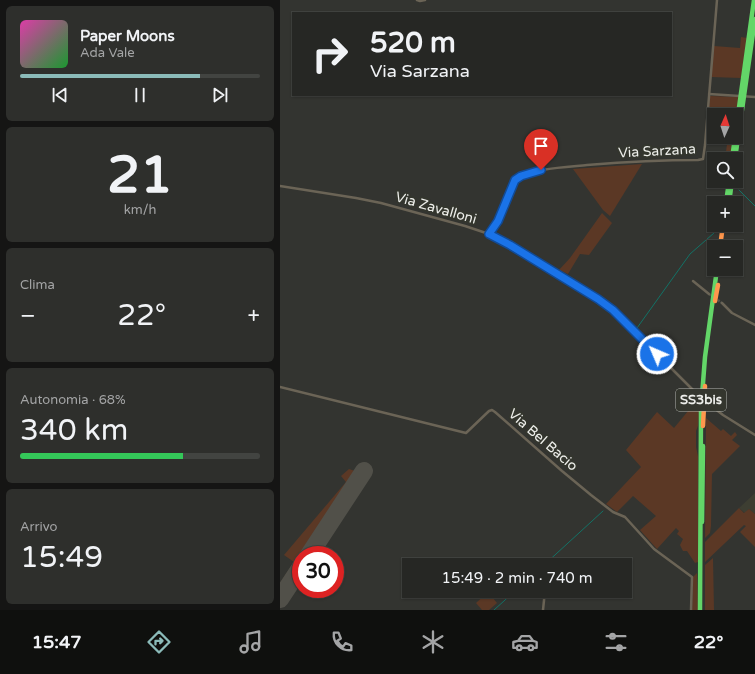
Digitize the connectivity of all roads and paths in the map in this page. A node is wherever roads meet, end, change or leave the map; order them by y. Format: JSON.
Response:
{"nodes":[{"id":1,"x":417,"y":0,"type":"edge"},
{"id":2,"x":425,"y":0,"type":"edge"},
{"id":3,"x":717,"y":0,"type":"edge"},
{"id":4,"x":754,"y":0,"type":"edge"},
{"id":5,"x":755,"y":19,"type":"edge"},
{"id":6,"x":746,"y":67,"type":"junction"},
{"id":7,"x":709,"y":94,"type":"junction"},
{"id":8,"x":755,"y":97,"type":"edge"},
{"id":9,"x":741,"y":103,"type":"junction"},
{"id":10,"x":740,"y":108,"type":"edge"},
{"id":11,"x":736,"y":152,"type":"edge"},
{"id":12,"x":280,"y":186,"type":"edge"},
{"id":13,"x":489,"y":234,"type":"junction"},
{"id":14,"x":716,"y":276,"type":"edge"},
{"id":15,"x":719,"y":276,"type":"edge"},
{"id":16,"x":693,"y":281,"type":"dead end"},
{"id":17,"x":709,"y":294,"type":"tunnel mouth"},
{"id":18,"x":722,"y":303,"type":"tunnel mouth"},
{"id":19,"x":755,"y":325,"type":"edge"},
{"id":20,"x":280,"y":387,"type":"edge"},
{"id":21,"x":699,"y":396,"type":"dead end"},
{"id":22,"x":706,"y":402,"type":"dead end"},
{"id":23,"x":755,"y":435,"type":"edge"},
{"id":24,"x":701,"y":532,"type":"junction"},
{"id":25,"x":701,"y":582,"type":"junction"},
{"id":26,"x":544,"y":598,"type":"edge"},
{"id":27,"x":543,"y":610,"type":"edge"},
{"id":28,"x":691,"y":610,"type":"edge"},
{"id":29,"x":700,"y":610,"type":"edge"},
{"id":30,"x":703,"y":610,"type":"edge"}],
"edges":[{"from":1,"to":2,"type":"street"},
{"from":3,"to":7,"type":"street","name":"Via Sarzana"},
{"from":4,"to":6,"type":"highway"},
{"from":5,"to":6,"type":"highway"},
{"from":6,"to":9,"type":"highway"},
{"from":7,"to":8,"type":"street"},
{"from":7,"to":13,"type":"street","name":"Via Sarzana"},
{"from":9,"to":10,"type":"highway"},
{"from":9,"to":11,"type":"highway"},
{"from":12,"to":13,"type":"street","name":"Via Zavalloni"},
{"from":13,"to":21,"type":"street","name":"Via Zavalloni"},
{"from":14,"to":24,"type":"highway","number":"SS3bis"},
{"from":15,"to":24,"type":"highway","number":"SS3bis"},
{"from":16,"to":17,"type":"street"},
{"from":18,"to":19,"type":"street"},
{"from":20,"to":28,"type":"street","name":"Via Bel Bacio"},
{"from":22,"to":23,"type":"street"},
{"from":24,"to":25,"type":"highway","number":"SS3bis"},
{"from":25,"to":29,"type":"highway","number":"SS3bis"},
{"from":25,"to":30,"type":"highway","number":"SS3bis"},
{"from":26,"to":27,"type":"street"}]}
